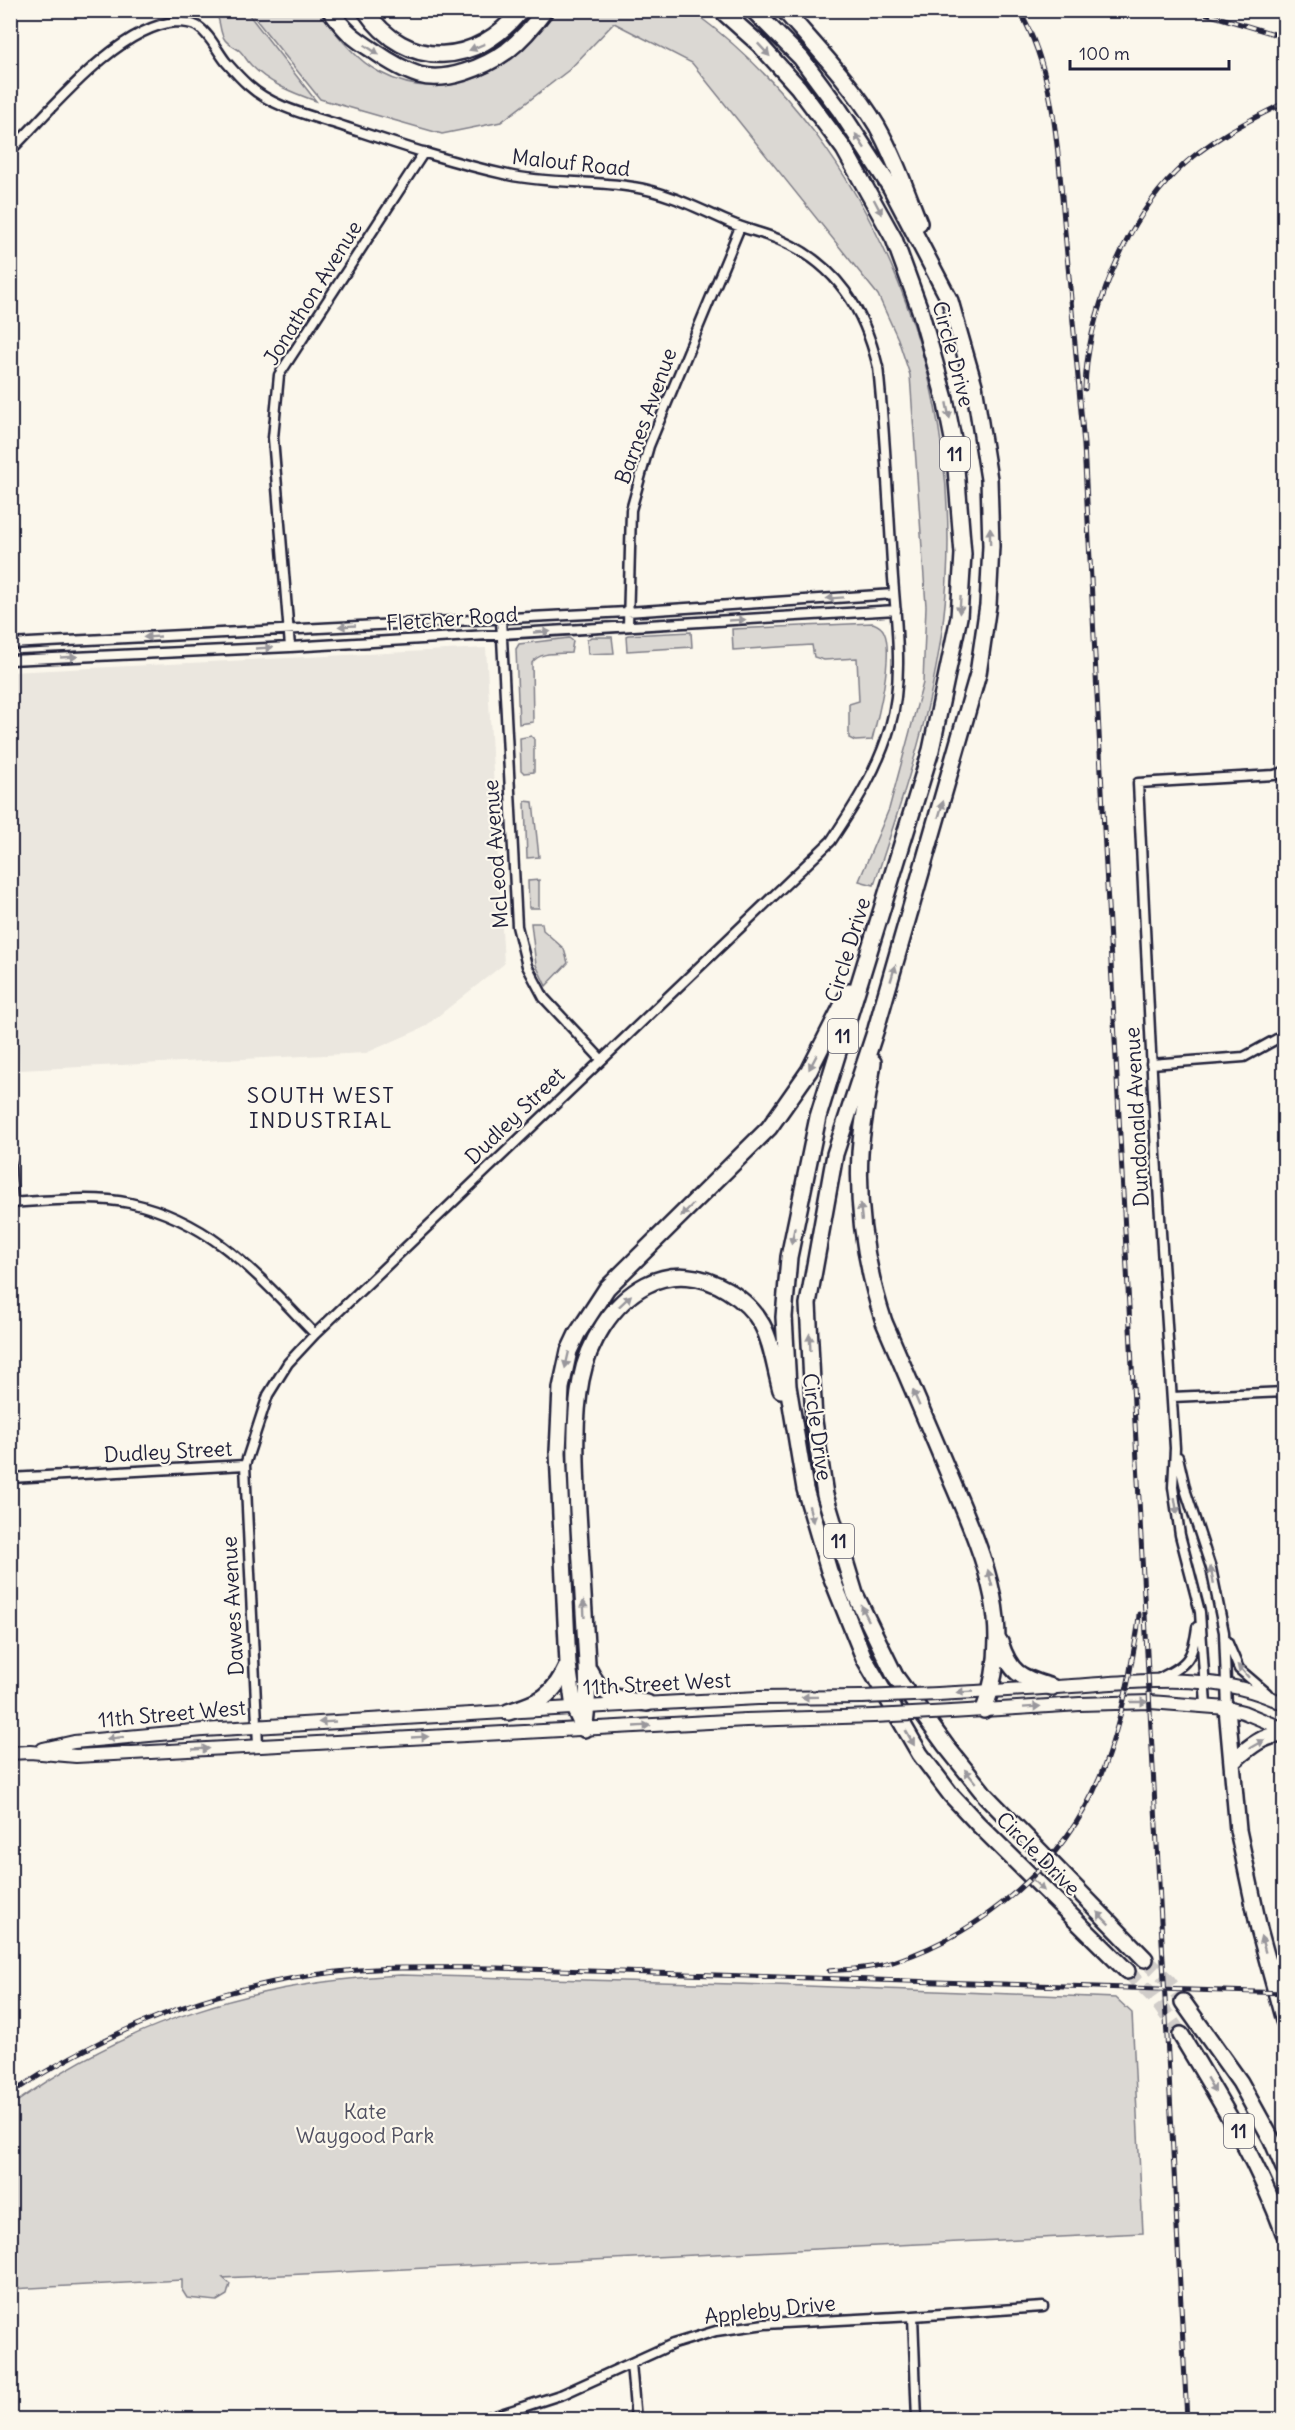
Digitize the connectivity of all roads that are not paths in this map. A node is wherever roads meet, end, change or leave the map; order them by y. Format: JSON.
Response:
{"nodes":[{"id":1,"x":330,"y":10,"type":"edge"},
{"id":2,"x":365,"y":10,"type":"edge"},
{"id":3,"x":521,"y":10,"type":"edge"},
{"id":4,"x":544,"y":10,"type":"edge"},
{"id":5,"x":721,"y":10,"type":"edge"},
{"id":6,"x":753,"y":10,"type":"edge"},
{"id":7,"x":784,"y":10,"type":"edge"},
{"id":8,"x":10,"y":151,"type":"edge"},
{"id":9,"x":424,"y":152,"type":"junction"},
{"id":10,"x":740,"y":227,"type":"junction"},
{"id":11,"x":950,"y":301,"type":"junction"},
{"id":12,"x":894,"y":594,"type":"junction"},
{"id":13,"x":896,"y":610,"type":"junction"},
{"id":14,"x":627,"y":612,"type":"junction"},
{"id":15,"x":501,"y":619,"type":"junction"},
{"id":16,"x":628,"y":626,"type":"junction"},
{"id":17,"x":288,"y":629,"type":"junction"},
{"id":18,"x":502,"y":634,"type":"junction"},
{"id":19,"x":10,"y":644,"type":"edge"},
{"id":20,"x":290,"y":647,"type":"junction"},
{"id":21,"x":10,"y":660,"type":"edge"},
{"id":22,"x":1284,"y":771,"type":"edge"},
{"id":23,"x":869,"y":954,"type":"junction"},
{"id":24,"x":876,"y":1029,"type":"junction"},
{"id":25,"x":1284,"y":1035,"type":"edge"},
{"id":26,"x":601,"y":1059,"type":"junction"},
{"id":27,"x":1151,"y":1064,"type":"junction"},
{"id":28,"x":10,"y":1162,"type":"edge"},
{"id":29,"x":12,"y":1203,"type":"edge"},
{"id":30,"x":315,"y":1334,"type":"junction"},
{"id":31,"x":1284,"y":1392,"type":"edge"},
{"id":32,"x":1172,"y":1398,"type":"junction"},
{"id":33,"x":1175,"y":1448,"type":"junction"},
{"id":34,"x":799,"y":1456,"type":"junction"},
{"id":35,"x":245,"y":1465,"type":"junction"},
{"id":36,"x":10,"y":1478,"type":"edge"},
{"id":37,"x":1200,"y":1612,"type":"junction"},
{"id":38,"x":1224,"y":1632,"type":"junction"},
{"id":39,"x":998,"y":1636,"type":"junction"},
{"id":40,"x":568,"y":1664,"type":"junction"},
{"id":41,"x":587,"y":1667,"type":"junction"},
{"id":42,"x":1156,"y":1680,"type":"junction"},
{"id":43,"x":1204,"y":1682,"type":"junction"},
{"id":44,"x":1225,"y":1684,"type":"junction"},
{"id":45,"x":1052,"y":1687,"type":"junction"},
{"id":46,"x":991,"y":1691,"type":"junction"},
{"id":47,"x":1281,"y":1702,"type":"edge"},
{"id":48,"x":647,"y":1703,"type":"junction"},
{"id":49,"x":1206,"y":1705,"type":"junction"},
{"id":50,"x":581,"y":1708,"type":"junction"},
{"id":51,"x":1227,"y":1708,"type":"junction"},
{"id":52,"x":984,"y":1710,"type":"junction"},
{"id":53,"x":508,"y":1712,"type":"junction"},
{"id":54,"x":257,"y":1726,"type":"junction"},
{"id":55,"x":584,"y":1729,"type":"junction"},
{"id":56,"x":1284,"y":1729,"type":"edge"},
{"id":57,"x":1284,"y":1735,"type":"edge"},
{"id":58,"x":258,"y":1745,"type":"junction"},
{"id":59,"x":30,"y":1752,"type":"junction"},
{"id":60,"x":10,"y":1753,"type":"edge"},
{"id":61,"x":1232,"y":1762,"type":"junction"},
{"id":62,"x":1145,"y":1959,"type":"tunnel mouth"},
{"id":63,"x":1127,"y":1971,"type":"tunnel mouth"},
{"id":64,"x":1183,"y":2002,"type":"tunnel mouth"},
{"id":65,"x":1284,"y":2021,"type":"edge"},
{"id":66,"x":1181,"y":2035,"type":"tunnel mouth"},
{"id":67,"x":1284,"y":2168,"type":"edge"},
{"id":68,"x":1284,"y":2233,"type":"edge"},
{"id":69,"x":1043,"y":2307,"type":"dead end"},
{"id":70,"x":913,"y":2316,"type":"junction"},
{"id":71,"x":631,"y":2363,"type":"junction"},
{"id":72,"x":495,"y":2418,"type":"edge"},
{"id":73,"x":472,"y":2420,"type":"edge"},
{"id":74,"x":636,"y":2420,"type":"edge"},
{"id":75,"x":917,"y":2420,"type":"edge"}],
"edges":[{"from":1,"to":4,"type":"highway","one_way":true},
{"from":3,"to":2,"type":"highway","one_way":true},
{"from":5,"to":23,"type":"highway","name":"Circle Drive","number":"11","one_way":true},
{"from":11,"to":6,"type":"highway","name":"Circle Drive","number":"11","one_way":true},
{"from":7,"to":11,"type":"highway"},
{"from":8,"to":9,"type":"street","name":"Malouf Road"},
{"from":9,"to":10,"type":"street","name":"Malouf Road"},
{"from":9,"to":17,"type":"street","name":"Jonathon Avenue"},
{"from":10,"to":12,"type":"street","name":"Malouf Road"},
{"from":10,"to":14,"type":"street","name":"Barnes Avenue"},
{"from":24,"to":11,"type":"highway","name":"Circle Drive","number":"11","one_way":true},
{"from":12,"to":13,"type":"street","name":"Dudley Street"},
{"from":12,"to":14,"type":"street","name":"Fletcher Road","one_way":true},
{"from":16,"to":13,"type":"street","name":"Fletcher Road","one_way":true},
{"from":13,"to":26,"type":"street","name":"Dudley Street"},
{"from":14,"to":15,"type":"street","name":"Fletcher Road"},
{"from":14,"to":16,"type":"street","name":"Barnes Avenue"},
{"from":15,"to":17,"type":"street","name":"Fletcher Road","one_way":true},
{"from":15,"to":18,"type":"street","name":"McLeod Avenue"},
{"from":18,"to":16,"type":"street","name":"Fletcher Road","one_way":true},
{"from":17,"to":19,"type":"street","name":"Fletcher Road","one_way":true},
{"from":17,"to":20,"type":"street","name":"Jonathon Avenue"},
{"from":18,"to":20,"type":"street","name":"Fletcher Road"},
{"from":18,"to":26,"type":"street","name":"McLeod Avenue"},
{"from":21,"to":20,"type":"street","name":"Fletcher Road","one_way":true},
{"from":22,"to":27,"type":"street","name":"Dundonald Avenue"},
{"from":23,"to":34,"type":"highway","name":"Circle Drive","number":"11","one_way":true},
{"from":23,"to":40,"type":"highway","one_way":true},
{"from":39,"to":24,"type":"highway","one_way":true},
{"from":62,"to":24,"type":"highway","name":"Circle Drive","number":"11","one_way":true},
{"from":25,"to":27,"type":"street"},
{"from":26,"to":30,"type":"street","name":"Dudley Street"},
{"from":27,"to":32,"type":"street","name":"Dundonald Avenue"},
{"from":28,"to":29,"type":"street"},
{"from":29,"to":30,"type":"street"},
{"from":30,"to":35,"type":"street","name":"Dudley Street"},
{"from":31,"to":32,"type":"street"},
{"from":32,"to":33,"type":"street","name":"Dundonald Avenue"},
{"from":33,"to":37,"type":"street","name":"Dundonald Avenue","one_way":true},
{"from":38,"to":33,"type":"street","name":"Dundonald Avenue","one_way":true},
{"from":41,"to":34,"type":"highway","one_way":true},
{"from":34,"to":63,"type":"highway","name":"Circle Drive","number":"11","one_way":true},
{"from":35,"to":36,"type":"street","name":"Dudley Street"},
{"from":35,"to":54,"type":"street","name":"Dawes Avenue"},
{"from":37,"to":42,"type":"street","name":"Dundonald Avenue"},
{"from":37,"to":43,"type":"street","name":"Dundonald Avenue"},
{"from":38,"to":44,"type":"street","name":"Dundonald Avenue"},
{"from":47,"to":38,"type":"street","name":"Dundonald Avenue","one_way":true},
{"from":39,"to":45,"type":"highway"},
{"from":39,"to":46,"type":"highway"},
{"from":40,"to":50,"type":"highway"},
{"from":40,"to":53,"type":"highway"},
{"from":41,"to":48,"type":"highway"},
{"from":41,"to":50,"type":"highway"},
{"from":42,"to":43,"type":"main road","name":"11th Street West"},
{"from":42,"to":45,"type":"main road","name":"11th Street West"},
{"from":43,"to":44,"type":"main road","name":"11th Street West"},
{"from":43,"to":49,"type":"street","name":"Dundonald Avenue"},
{"from":44,"to":47,"type":"main road","name":"11th Street West"},
{"from":44,"to":51,"type":"street","name":"Dundonald Avenue"},
{"from":45,"to":46,"type":"main road","name":"11th Street West"},
{"from":46,"to":48,"type":"main road","name":"11th Street West","one_way":true,"bridge":true},
{"from":46,"to":52,"type":"highway"},
{"from":48,"to":50,"type":"main road","name":"11th Street West"},
{"from":49,"to":51,"type":"main road","name":"11th Street West"},
{"from":52,"to":49,"type":"main road","name":"11th Street West","one_way":true},
{"from":50,"to":53,"type":"main road","name":"11th Street West"},
{"from":50,"to":55,"type":"highway"},
{"from":51,"to":56,"type":"main road","name":"11th Street West"},
{"from":51,"to":61,"type":"highway"},
{"from":55,"to":52,"type":"main road","name":"11th Street West","one_way":true,"bridge":true},
{"from":53,"to":54,"type":"main road","name":"11th Street West","one_way":true},
{"from":54,"to":58,"type":"street","name":"Dawes Avenue"},
{"from":54,"to":59,"type":"main road","name":"11th Street West","one_way":true},
{"from":58,"to":55,"type":"main road","name":"11th Street West","one_way":true},
{"from":61,"to":57,"type":"highway","one_way":true},
{"from":59,"to":58,"type":"main road","name":"11th Street West","one_way":true},
{"from":59,"to":60,"type":"main road","name":"11th Street West"},
{"from":65,"to":61,"type":"highway","one_way":true},
{"from":64,"to":67,"type":"highway","number":"11"},
{"from":66,"to":68,"type":"highway","number":"11","one_way":true},
{"from":69,"to":70,"type":"street","name":"Appleby Drive"},
{"from":70,"to":71,"type":"street","name":"Appleby Drive"},
{"from":70,"to":75,"type":"street"},
{"from":71,"to":72,"type":"street","name":"Appleby Drive"},
{"from":71,"to":74,"type":"street"},
{"from":72,"to":73,"type":"street","name":"Appleby Drive"}]}
